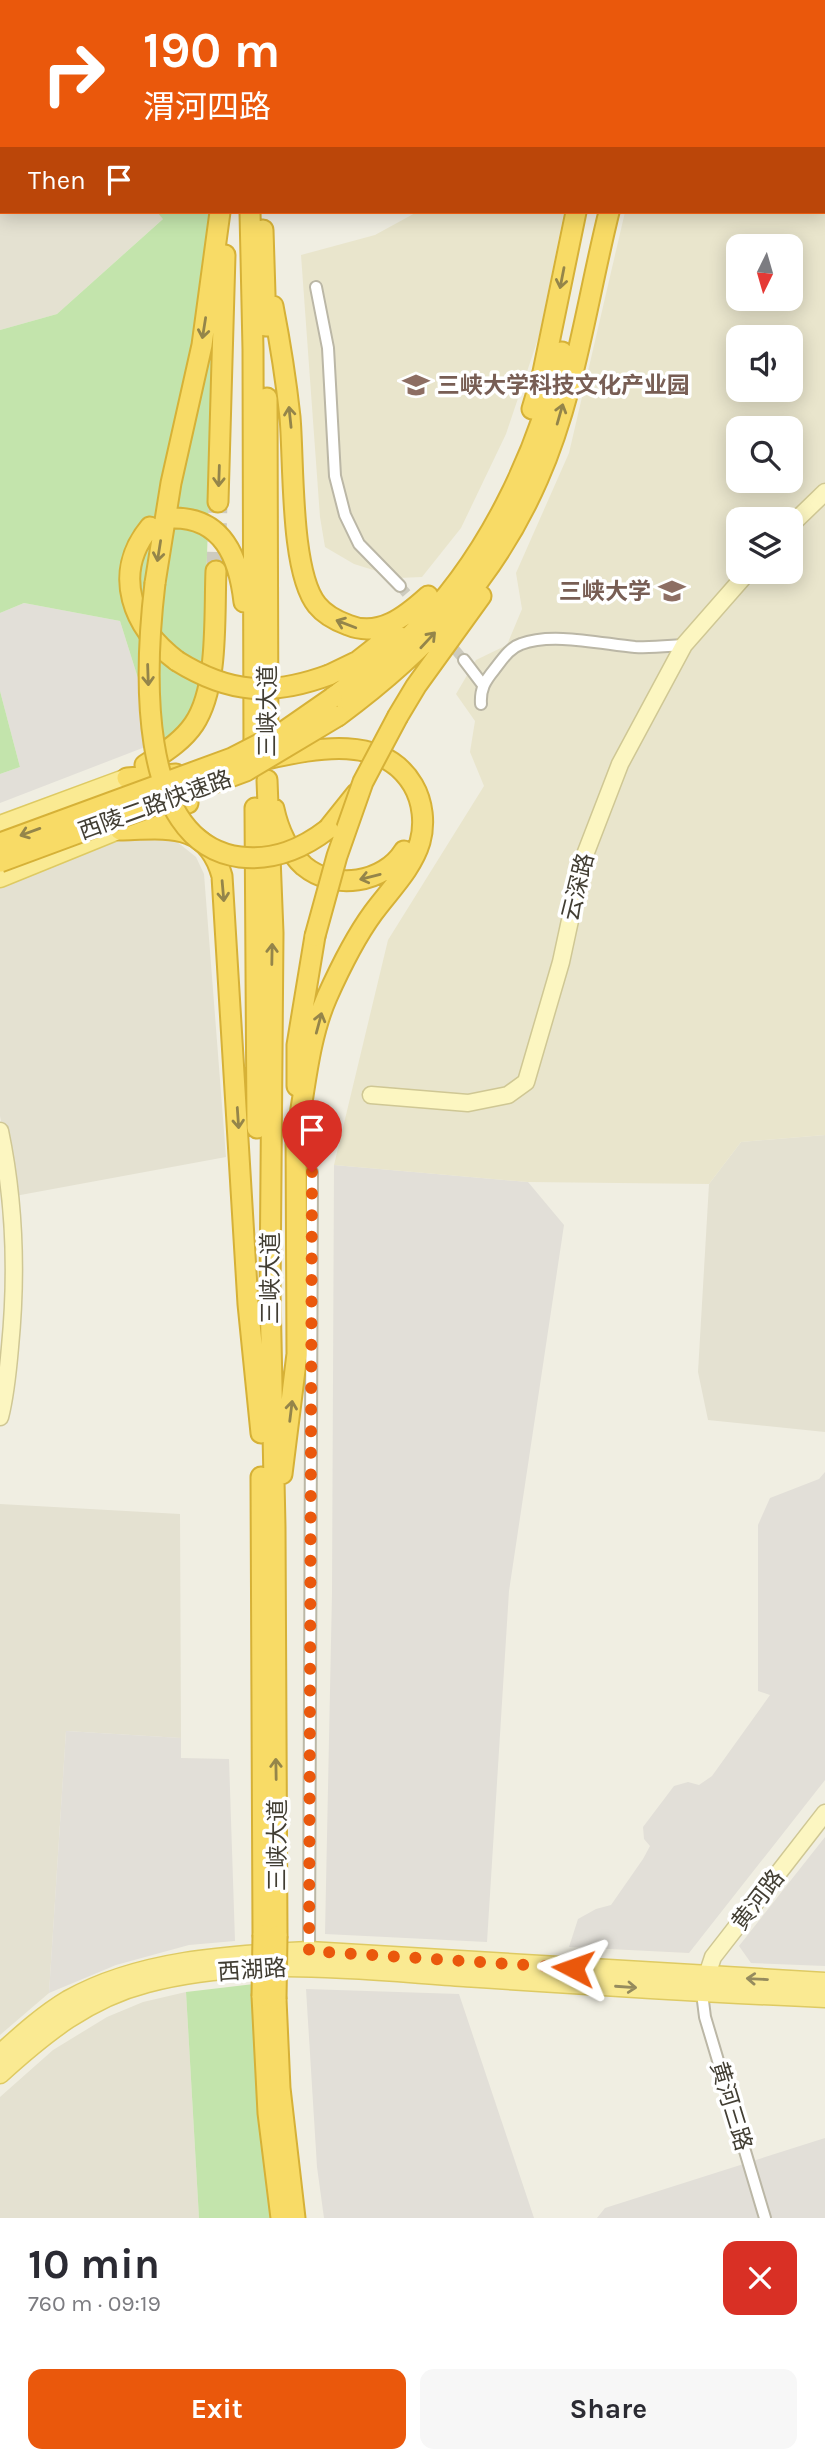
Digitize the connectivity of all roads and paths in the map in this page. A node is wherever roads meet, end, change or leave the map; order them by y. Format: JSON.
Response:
{"nodes":[{"id":1,"x":222,"y":214,"type":"edge"},
{"id":2,"x":222,"y":214,"type":"edge"},
{"id":3,"x":250,"y":214,"type":"edge"},
{"id":4,"x":263,"y":214,"type":"edge"},
{"id":5,"x":576,"y":214,"type":"edge"},
{"id":6,"x":595,"y":214,"type":"edge"},
{"id":7,"x":609,"y":214,"type":"edge"},
{"id":8,"x":260,"y":253,"type":"junction"},
{"id":9,"x":316,"y":287,"type":"dead end"},
{"id":10,"x":825,"y":492,"type":"edge"},
{"id":11,"x":218,"y":502,"type":"tunnel mouth"},
{"id":12,"x":803,"y":513,"type":"edge"},
{"id":13,"x":518,"y":517,"type":"junction"},
{"id":14,"x":172,"y":518,"type":"dead end"},
{"id":15,"x":150,"y":527,"type":"dead end"},
{"id":16,"x":216,"y":571,"type":"tunnel mouth"},
{"id":17,"x":737,"y":584,"type":"edge"},
{"id":18,"x":400,"y":586,"type":"tunnel mouth"},
{"id":19,"x":428,"y":596,"type":"junction"},
{"id":20,"x":684,"y":645,"type":"junction"},
{"id":21,"x":464,"y":660,"type":"tunnel mouth"},
{"id":22,"x":483,"y":685,"type":"junction"},
{"id":23,"x":481,"y":704,"type":"dead end"},
{"id":24,"x":335,"y":707,"type":"junction"},
{"id":25,"x":253,"y":709,"type":"junction"},
{"id":26,"x":261,"y":752,"type":"junction"},
{"id":27,"x":197,"y":773,"type":"junction"},
{"id":28,"x":127,"y":778,"type":"junction"},
{"id":29,"x":261,"y":782,"type":"junction"},
{"id":30,"x":363,"y":782,"type":"junction"},
{"id":31,"x":42,"y":809,"type":"junction"},
{"id":32,"x":152,"y":816,"type":"joint"},
{"id":33,"x":0,"y":825,"type":"edge"},
{"id":34,"x":120,"y":830,"type":"junction"},
{"id":35,"x":0,"y":843,"type":"edge"},
{"id":36,"x":71,"y":848,"type":"junction"},
{"id":37,"x":0,"y":862,"type":"edge"},
{"id":38,"x":0,"y":877,"type":"edge"},
{"id":39,"x":371,"y":1095,"type":"dead end"},
{"id":40,"x":0,"y":1131,"type":"edge"},
{"id":41,"x":296,"y":1138,"type":"junction"},
{"id":42,"x":312,"y":1172,"type":"dead end"},
{"id":43,"x":0,"y":1191,"type":"edge"},
{"id":44,"x":0,"y":1352,"type":"edge"},
{"id":45,"x":0,"y":1417,"type":"edge"},
{"id":46,"x":261,"y":1433,"type":"junction"},
{"id":47,"x":275,"y":1527,"type":"junction"},
{"id":48,"x":825,"y":1813,"type":"edge"},
{"id":49,"x":270,"y":1935,"type":"junction"},
{"id":50,"x":309,"y":1951,"type":"junction"},
{"id":51,"x":825,"y":1982,"type":"edge"},
{"id":52,"x":704,"y":1984,"type":"junction"},
{"id":53,"x":269,"y":1998,"type":"junction"},
{"id":54,"x":825,"y":1998,"type":"edge"},
{"id":55,"x":0,"y":2054,"type":"edge"},
{"id":56,"x":0,"y":2074,"type":"edge"},
{"id":57,"x":281,"y":2218,"type":"edge"},
{"id":58,"x":295,"y":2218,"type":"edge"},
{"id":59,"x":765,"y":2218,"type":"edge"}],
"edges":[{"from":1,"to":11,"type":"highway","one_way":true},
{"from":2,"to":30,"type":"highway","one_way":true,"bridge":true},
{"from":3,"to":8,"type":"highway","name":"三峡大道"},
{"from":4,"to":8,"type":"highway","name":"三峡大道"},
{"from":5,"to":19,"type":"highway","one_way":true},
{"from":6,"to":24,"type":"highway","name":"西陵二路快速路"},
{"from":13,"to":7,"type":"highway","name":"西陵二路快速路","one_way":true},
{"from":19,"to":8,"type":"highway","one_way":true},
{"from":8,"to":25,"type":"highway","name":"三峡大道"},
{"from":8,"to":26,"type":"highway","name":"三峡大道"},
{"from":9,"to":18,"type":"street"},
{"from":10,"to":12,"type":"street"},
{"from":24,"to":13,"type":"highway","name":"西陵二路快速路","one_way":true},
{"from":13,"to":30,"type":"highway","bridge":true},
{"from":14,"to":25,"type":"highway"},
{"from":15,"to":19,"type":"highway","bridge":true},
{"from":16,"to":28,"type":"highway"},
{"from":17,"to":20,"type":"street","name":"云深路"},
{"from":20,"to":22,"type":"street"},
{"from":20,"to":39,"type":"street","name":"云深路"},
{"from":21,"to":22,"type":"street"},
{"from":22,"to":23,"type":"street"},
{"from":24,"to":27,"type":"highway","name":"西陵二路快速路","bridge":true},
{"from":24,"to":37,"type":"highway","name":"西陵二路快速路","bridge":true},
{"from":25,"to":26,"type":"highway","name":"三峡大道"},
{"from":26,"to":29,"type":"highway","name":"三峡大道"},
{"from":27,"to":28,"type":"highway"},
{"from":27,"to":35,"type":"highway","name":"西陵二路快速路","one_way":true,"bridge":true},
{"from":41,"to":27,"type":"highway","one_way":true},
{"from":28,"to":31,"type":"main road"},
{"from":32,"to":29,"type":"highway","one_way":true},
{"from":29,"to":46,"type":"highway","name":"三峡大道"},
{"from":47,"to":29,"type":"highway","name":"三峡大道","one_way":true},
{"from":30,"to":41,"type":"highway","bridge":true},
{"from":31,"to":33,"type":"main road"},
{"from":31,"to":36,"type":"main road"},
{"from":32,"to":34,"type":"main road"},
{"from":34,"to":36,"type":"main road"},
{"from":34,"to":46,"type":"highway","one_way":true},
{"from":36,"to":38,"type":"main road"},
{"from":40,"to":45,"type":"street"},
{"from":47,"to":41,"type":"highway","one_way":true},
{"from":42,"to":50,"type":"street"},
{"from":43,"to":44,"type":"street"},
{"from":46,"to":49,"type":"highway","name":"三峡大道"},
{"from":49,"to":47,"type":"highway","name":"三峡大道","one_way":true},
{"from":48,"to":52,"type":"street","name":"黄河路"},
{"from":49,"to":53,"type":"highway","name":"三峡大道","bridge":true},
{"from":50,"to":52,"type":"main road","name":"西湖路"},
{"from":50,"to":55,"type":"main road","name":"西湖路"},
{"from":51,"to":52,"type":"main road","name":"西湖路","one_way":true},
{"from":52,"to":54,"type":"main road","name":"西湖路"},
{"from":56,"to":52,"type":"main road","name":"西湖路","one_way":true},
{"from":52,"to":59,"type":"street","name":"黄河三路"},
{"from":53,"to":57,"type":"highway","name":"三峡大道"},
{"from":53,"to":58,"type":"highway","name":"三峡大道"}]}
